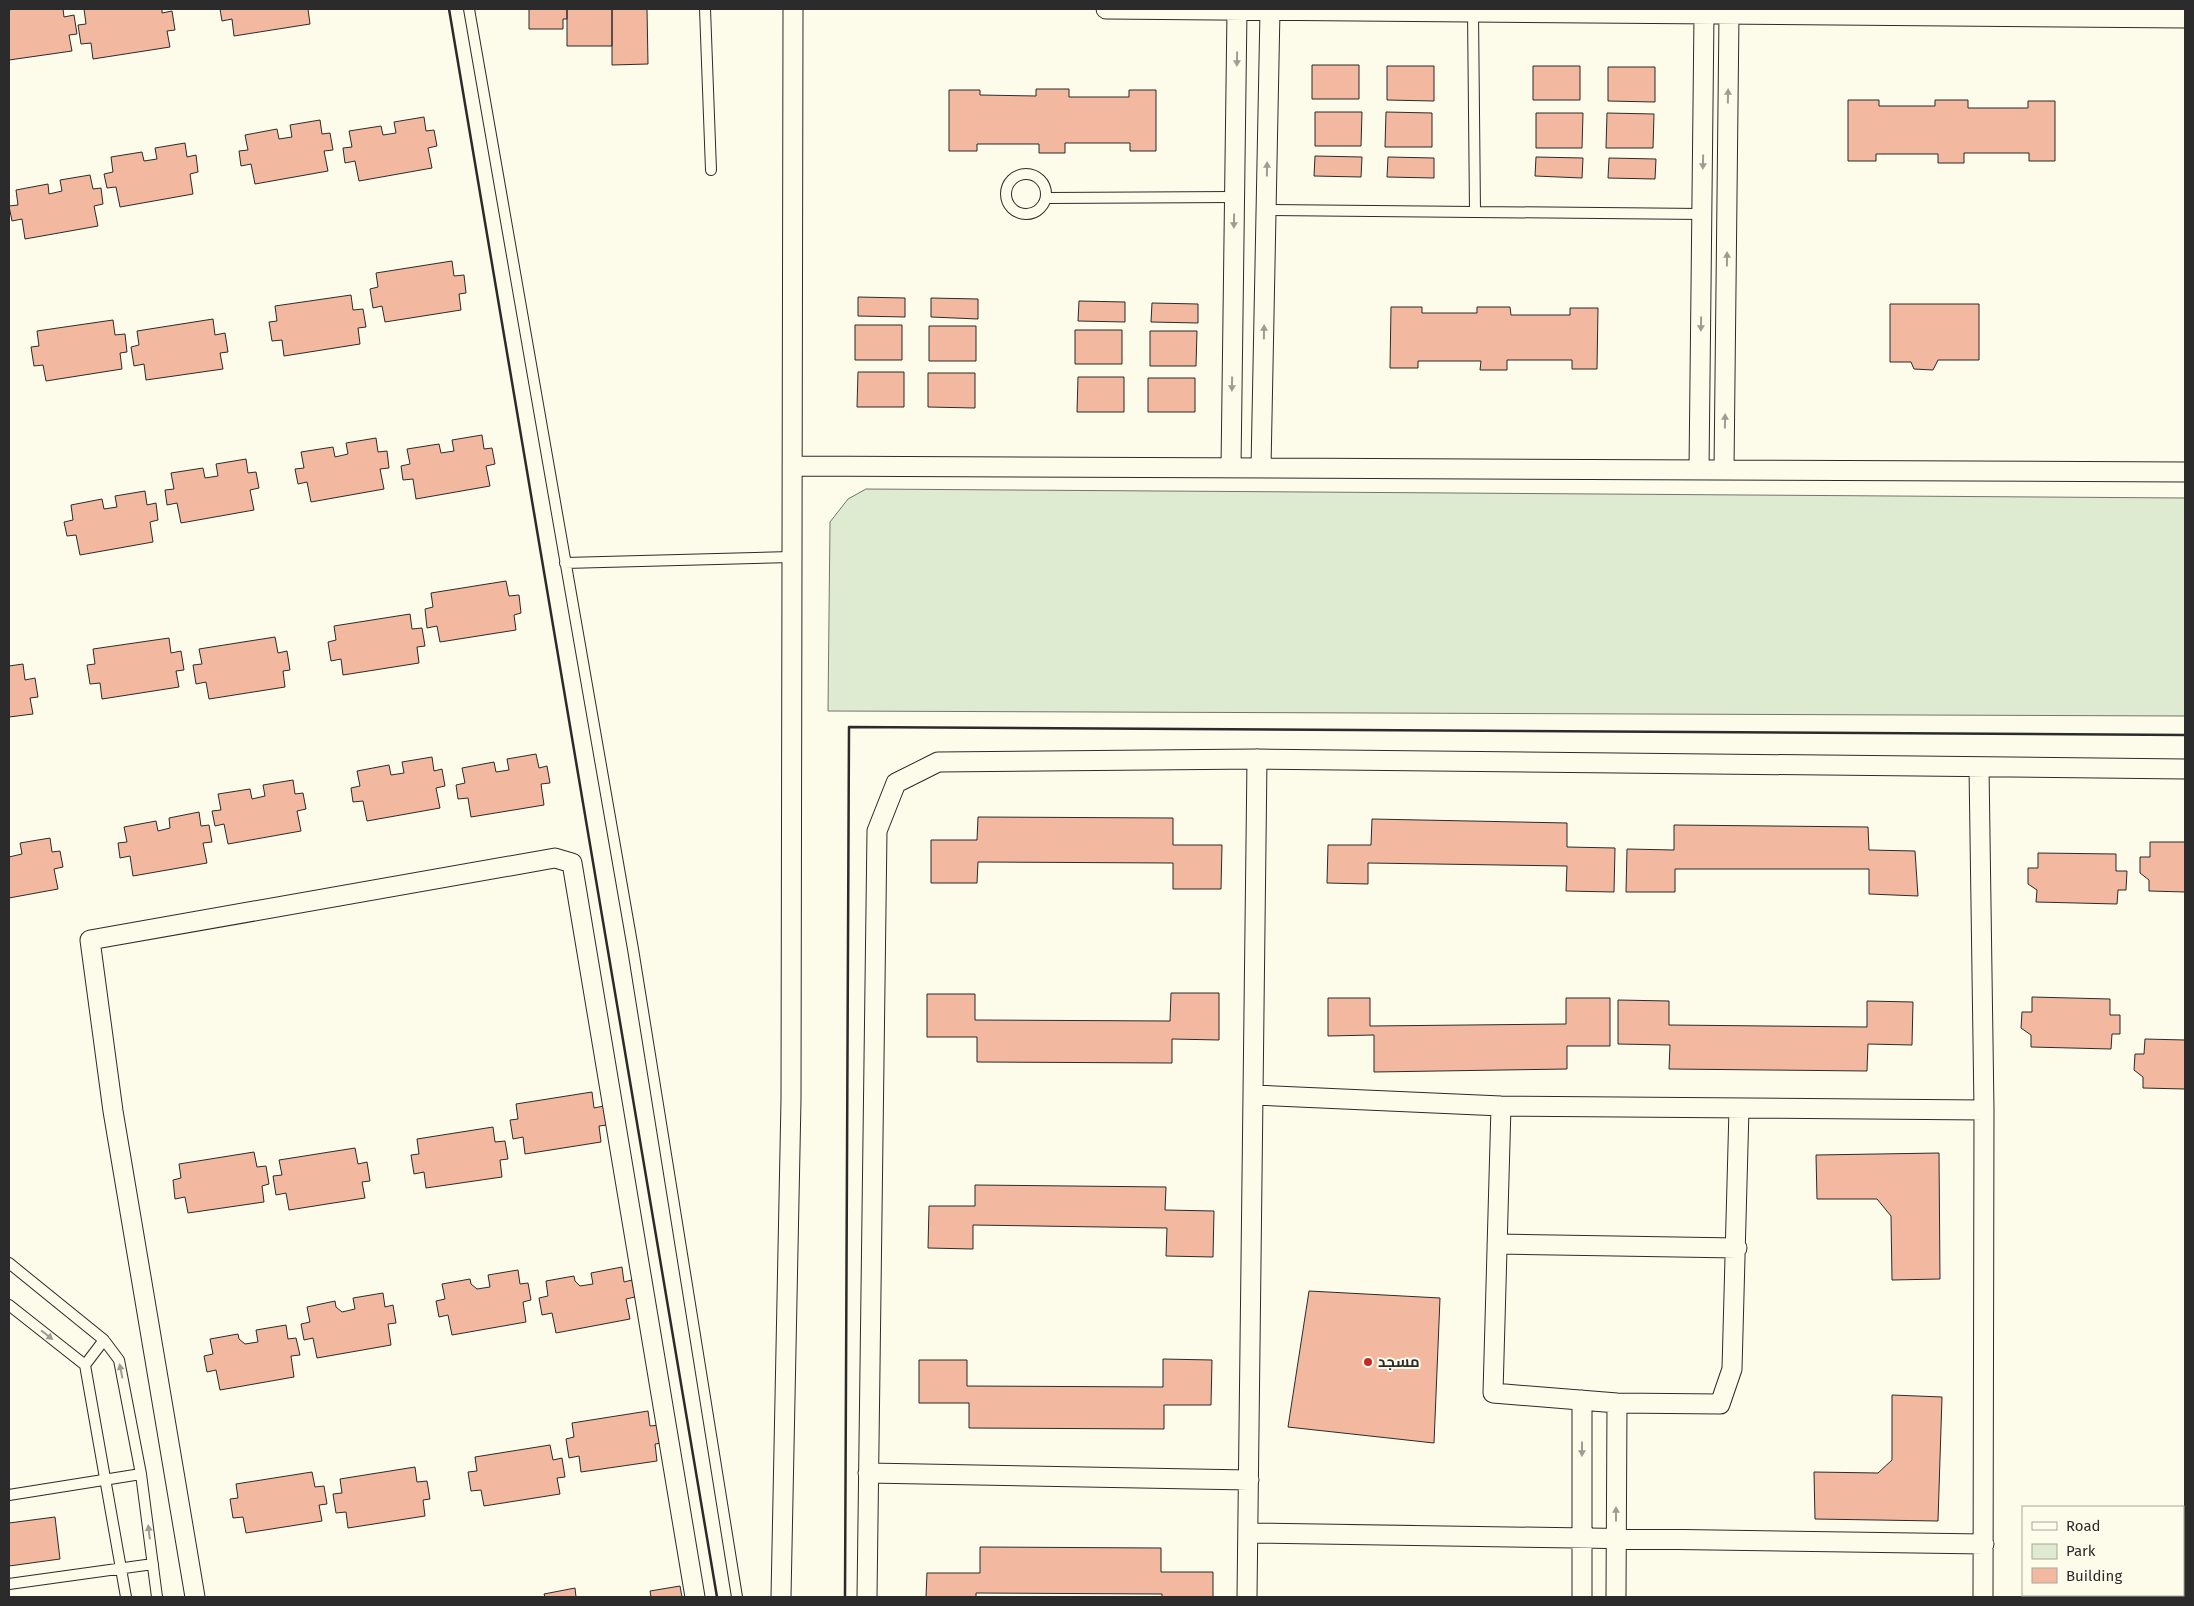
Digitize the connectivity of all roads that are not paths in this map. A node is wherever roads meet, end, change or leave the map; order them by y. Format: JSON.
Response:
{"nodes":[{"id":1,"x":469,"y":9,"type":"edge"},
{"id":2,"x":705,"y":9,"type":"edge"},
{"id":3,"x":793,"y":9,"type":"edge"},
{"id":4,"x":1106,"y":9,"type":"edge"},
{"id":5,"x":1237,"y":10,"type":"edge"},
{"id":6,"x":1270,"y":10,"type":"junction"},
{"id":7,"x":1706,"y":11,"type":"edge"},
{"id":8,"x":1728,"y":11,"type":"edge"},
{"id":9,"x":1473,"y":12,"type":"junction"},
{"id":10,"x":2139,"y":13,"type":"edge"},
{"id":11,"x":2185,"y":18,"type":"edge"},
{"id":12,"x":711,"y":170,"type":"dead end"},
{"id":13,"x":1235,"y":197,"type":"junction"},
{"id":14,"x":1046,"y":198,"type":"dead end"},
{"id":15,"x":1266,"y":210,"type":"junction"},
{"id":16,"x":1475,"y":212,"type":"junction"},
{"id":17,"x":1702,"y":214,"type":"junction"},
{"id":18,"x":792,"y":466,"type":"junction"},
{"id":19,"x":1231,"y":468,"type":"junction"},
{"id":20,"x":1261,"y":468,"type":"junction"},
{"id":21,"x":1699,"y":470,"type":"junction"},
{"id":22,"x":1724,"y":470,"type":"junction"},
{"id":23,"x":2185,"y":472,"type":"edge"},
{"id":24,"x":791,"y":557,"type":"junction"},
{"id":25,"x":565,"y":563,"type":"junction"},
{"id":26,"x":1256,"y":759,"type":"junction"},
{"id":27,"x":1979,"y":768,"type":"junction"},
{"id":28,"x":2185,"y":769,"type":"edge"},
{"id":29,"x":1253,"y":1095,"type":"junction"},
{"id":30,"x":1501,"y":1106,"type":"junction"},
{"id":31,"x":1739,"y":1109,"type":"junction"},
{"id":32,"x":1984,"y":1110,"type":"junction"},
{"id":33,"x":1497,"y":1244,"type":"junction"},
{"id":34,"x":1737,"y":1248,"type":"junction"},
{"id":35,"x":9,"y":1263,"type":"edge"},
{"id":36,"x":9,"y":1305,"type":"edge"},
{"id":37,"x":104,"y":1340,"type":"junction"},
{"id":38,"x":84,"y":1365,"type":"junction"},
{"id":39,"x":1582,"y":1400,"type":"junction"},
{"id":40,"x":1617,"y":1403,"type":"junction"},
{"id":41,"x":868,"y":1473,"type":"junction"},
{"id":42,"x":141,"y":1474,"type":"junction"},
{"id":43,"x":106,"y":1480,"type":"junction"},
{"id":44,"x":1248,"y":1480,"type":"junction"},
{"id":45,"x":9,"y":1496,"type":"edge"},
{"id":46,"x":1248,"y":1533,"type":"junction"},
{"id":47,"x":1582,"y":1539,"type":"junction"},
{"id":48,"x":1616,"y":1540,"type":"junction"},
{"id":49,"x":1984,"y":1544,"type":"junction"},
{"id":50,"x":153,"y":1564,"type":"junction"},
{"id":51,"x":122,"y":1569,"type":"junction"},
{"id":52,"x":9,"y":1584,"type":"edge"},
{"id":53,"x":126,"y":1597,"type":"edge"},
{"id":54,"x":157,"y":1597,"type":"edge"},
{"id":55,"x":195,"y":1597,"type":"edge"},
{"id":56,"x":695,"y":1597,"type":"edge"},
{"id":57,"x":737,"y":1597,"type":"edge"},
{"id":58,"x":781,"y":1597,"type":"edge"},
{"id":59,"x":867,"y":1597,"type":"edge"},
{"id":60,"x":1247,"y":1597,"type":"edge"},
{"id":61,"x":1582,"y":1597,"type":"edge"},
{"id":62,"x":1616,"y":1597,"type":"edge"},
{"id":63,"x":1983,"y":1597,"type":"edge"}],
"edges":[{"from":1,"to":25,"type":"lane"},
{"from":2,"to":12,"type":"lane"},
{"from":3,"to":18,"type":"street"},
{"from":4,"to":5,"type":"street"},
{"from":5,"to":6,"type":"street"},
{"from":5,"to":13,"type":"street","one_way":true},
{"from":6,"to":9,"type":"street"},
{"from":15,"to":6,"type":"street","one_way":true},
{"from":7,"to":8,"type":"street"},
{"from":7,"to":9,"type":"street"},
{"from":7,"to":17,"type":"street","one_way":true},
{"from":8,"to":10,"type":"street"},
{"from":22,"to":8,"type":"street","one_way":true},
{"from":9,"to":16,"type":"lane"},
{"from":10,"to":11,"type":"street"},
{"from":13,"to":14,"type":"lane"},
{"from":13,"to":19,"type":"street","one_way":true},
{"from":15,"to":16,"type":"lane"},
{"from":20,"to":15,"type":"street","one_way":true},
{"from":16,"to":17,"type":"lane"},
{"from":17,"to":21,"type":"street","one_way":true},
{"from":18,"to":19,"type":"street"},
{"from":18,"to":24,"type":"street"},
{"from":19,"to":20,"type":"street"},
{"from":20,"to":21,"type":"street"},
{"from":21,"to":22,"type":"street"},
{"from":22,"to":23,"type":"street"},
{"from":24,"to":25,"type":"lane"},
{"from":24,"to":58,"type":"street"},
{"from":25,"to":57,"type":"lane"},
{"from":26,"to":27,"type":"street"},
{"from":26,"to":29,"type":"street"},
{"from":26,"to":41,"type":"street"},
{"from":27,"to":28,"type":"street"},
{"from":27,"to":32,"type":"street"},
{"from":29,"to":30,"type":"street"},
{"from":29,"to":44,"type":"street"},
{"from":30,"to":31,"type":"street"},
{"from":30,"to":33,"type":"street"},
{"from":31,"to":32,"type":"street"},
{"from":31,"to":34,"type":"street"},
{"from":32,"to":49,"type":"street"},
{"from":33,"to":34,"type":"street"},
{"from":33,"to":39,"type":"street"},
{"from":34,"to":40,"type":"street"},
{"from":35,"to":37,"type":"lane"},
{"from":36,"to":38,"type":"lane","one_way":true},
{"from":37,"to":38,"type":"lane"},
{"from":42,"to":37,"type":"lane","one_way":true},
{"from":38,"to":43,"type":"lane"},
{"from":39,"to":40,"type":"street"},
{"from":39,"to":47,"type":"street","one_way":true},
{"from":48,"to":40,"type":"street","one_way":true},
{"from":41,"to":44,"type":"street"},
{"from":41,"to":59,"type":"street"},
{"from":42,"to":43,"type":"lane"},
{"from":50,"to":42,"type":"lane","one_way":true},
{"from":43,"to":45,"type":"lane"},
{"from":43,"to":51,"type":"lane"},
{"from":44,"to":46,"type":"street"},
{"from":46,"to":47,"type":"street"},
{"from":46,"to":60,"type":"street"},
{"from":47,"to":48,"type":"street"},
{"from":47,"to":61,"type":"street"},
{"from":48,"to":49,"type":"street"},
{"from":48,"to":62,"type":"street"},
{"from":49,"to":63,"type":"street"},
{"from":50,"to":51,"type":"lane"},
{"from":50,"to":54,"type":"lane"},
{"from":51,"to":52,"type":"lane"},
{"from":51,"to":53,"type":"lane"},
{"from":55,"to":56,"type":"street"}]}
